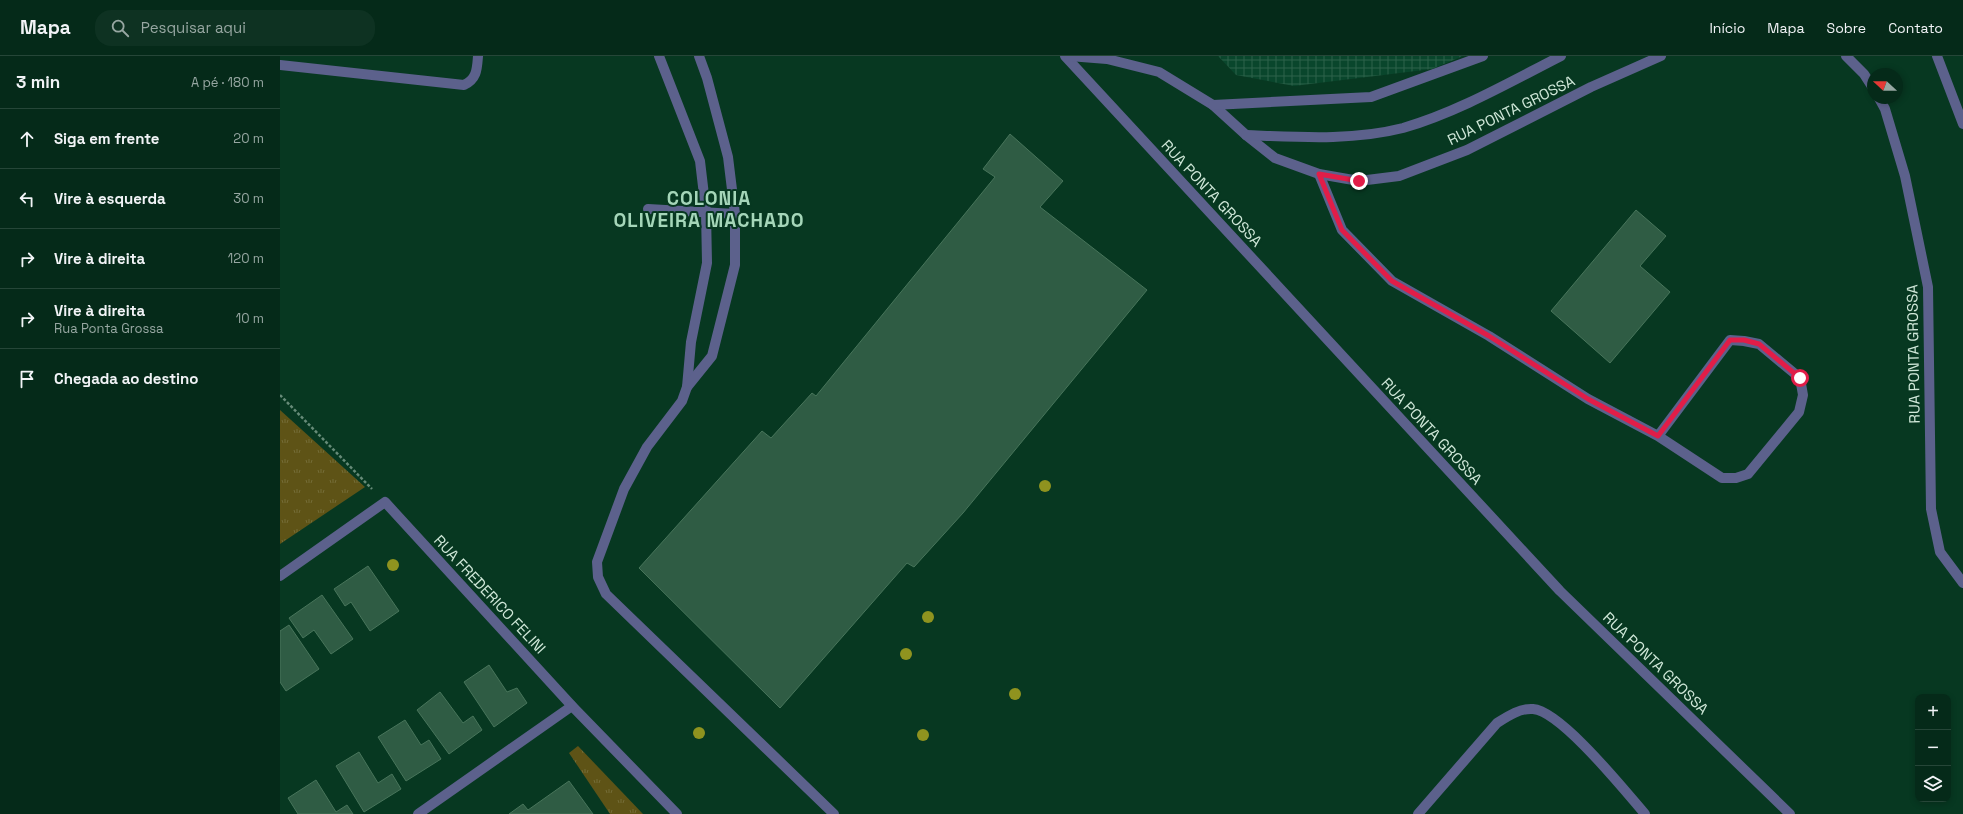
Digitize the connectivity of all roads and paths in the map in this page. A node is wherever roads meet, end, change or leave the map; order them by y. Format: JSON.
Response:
{"nodes":[{"id":1,"x":478,"y":56,"type":"edge"},
{"id":2,"x":659,"y":56,"type":"edge"},
{"id":3,"x":699,"y":56,"type":"edge"},
{"id":4,"x":1065,"y":56,"type":"edge"},
{"id":5,"x":1069,"y":56,"type":"edge"},
{"id":6,"x":1483,"y":56,"type":"edge"},
{"id":7,"x":1561,"y":56,"type":"edge"},
{"id":8,"x":1661,"y":56,"type":"edge"},
{"id":9,"x":1846,"y":56,"type":"edge"},
{"id":10,"x":1937,"y":56,"type":"edge"},
{"id":11,"x":280,"y":65,"type":"edge"},
{"id":12,"x":1867,"y":79,"type":"edge"},
{"id":13,"x":1883,"y":104,"type":"edge"},
{"id":14,"x":1213,"y":105,"type":"junction"},
{"id":15,"x":1963,"y":124,"type":"edge"},
{"id":16,"x":1246,"y":135,"type":"junction"},
{"id":17,"x":1319,"y":174,"type":"junction"},
{"id":18,"x":648,"y":209,"type":"dead end"},
{"id":19,"x":706,"y":212,"type":"junction"},
{"id":20,"x":735,"y":214,"type":"junction"},
{"id":21,"x":687,"y":386,"type":"junction"},
{"id":22,"x":280,"y":395,"type":"edge"},
{"id":23,"x":1658,"y":436,"type":"junction"},
{"id":24,"x":385,"y":502,"type":"junction"},
{"id":25,"x":280,"y":576,"type":"edge"},
{"id":26,"x":1963,"y":582,"type":"edge"},
{"id":27,"x":572,"y":706,"type":"junction"},
{"id":28,"x":418,"y":814,"type":"edge"},
{"id":29,"x":677,"y":814,"type":"edge"},
{"id":30,"x":834,"y":814,"type":"edge"},
{"id":31,"x":1418,"y":814,"type":"edge"},
{"id":32,"x":1645,"y":814,"type":"edge"},
{"id":33,"x":1790,"y":814,"type":"edge"}],
"edges":[{"from":1,"to":11,"type":"street"},
{"from":2,"to":19,"type":"street"},
{"from":3,"to":20,"type":"street"},
{"from":4,"to":33,"type":"street","name":"RUA PONTA GROSSA"},
{"from":5,"to":14,"type":"street","name":"RUA PONTA GROSSA"},
{"from":6,"to":14,"type":"street"},
{"from":7,"to":16,"type":"street"},
{"from":8,"to":17,"type":"street","name":"RUA PONTA GROSSA"},
{"from":9,"to":12,"type":"street"},
{"from":10,"to":15,"type":"street"},
{"from":13,"to":26,"type":"street","name":"RUA PONTA GROSSA"},
{"from":14,"to":16,"type":"street","name":"RUA PONTA GROSSA"},
{"from":16,"to":17,"type":"street","name":"RUA PONTA GROSSA"},
{"from":17,"to":23,"type":"street"},
{"from":18,"to":19,"type":"street"},
{"from":19,"to":20,"type":"street"},
{"from":19,"to":21,"type":"street"},
{"from":20,"to":21,"type":"street"},
{"from":21,"to":30,"type":"street"},
{"from":22,"to":24,"type":"path"},
{"from":23,"to":23,"type":"street"},
{"from":24,"to":25,"type":"street"},
{"from":24,"to":27,"type":"street","name":"RUA FREDERICO FELINI"},
{"from":27,"to":28,"type":"street"},
{"from":27,"to":29,"type":"street","name":"RUA FREDERICO FELINI"},
{"from":31,"to":32,"type":"street"}]}
